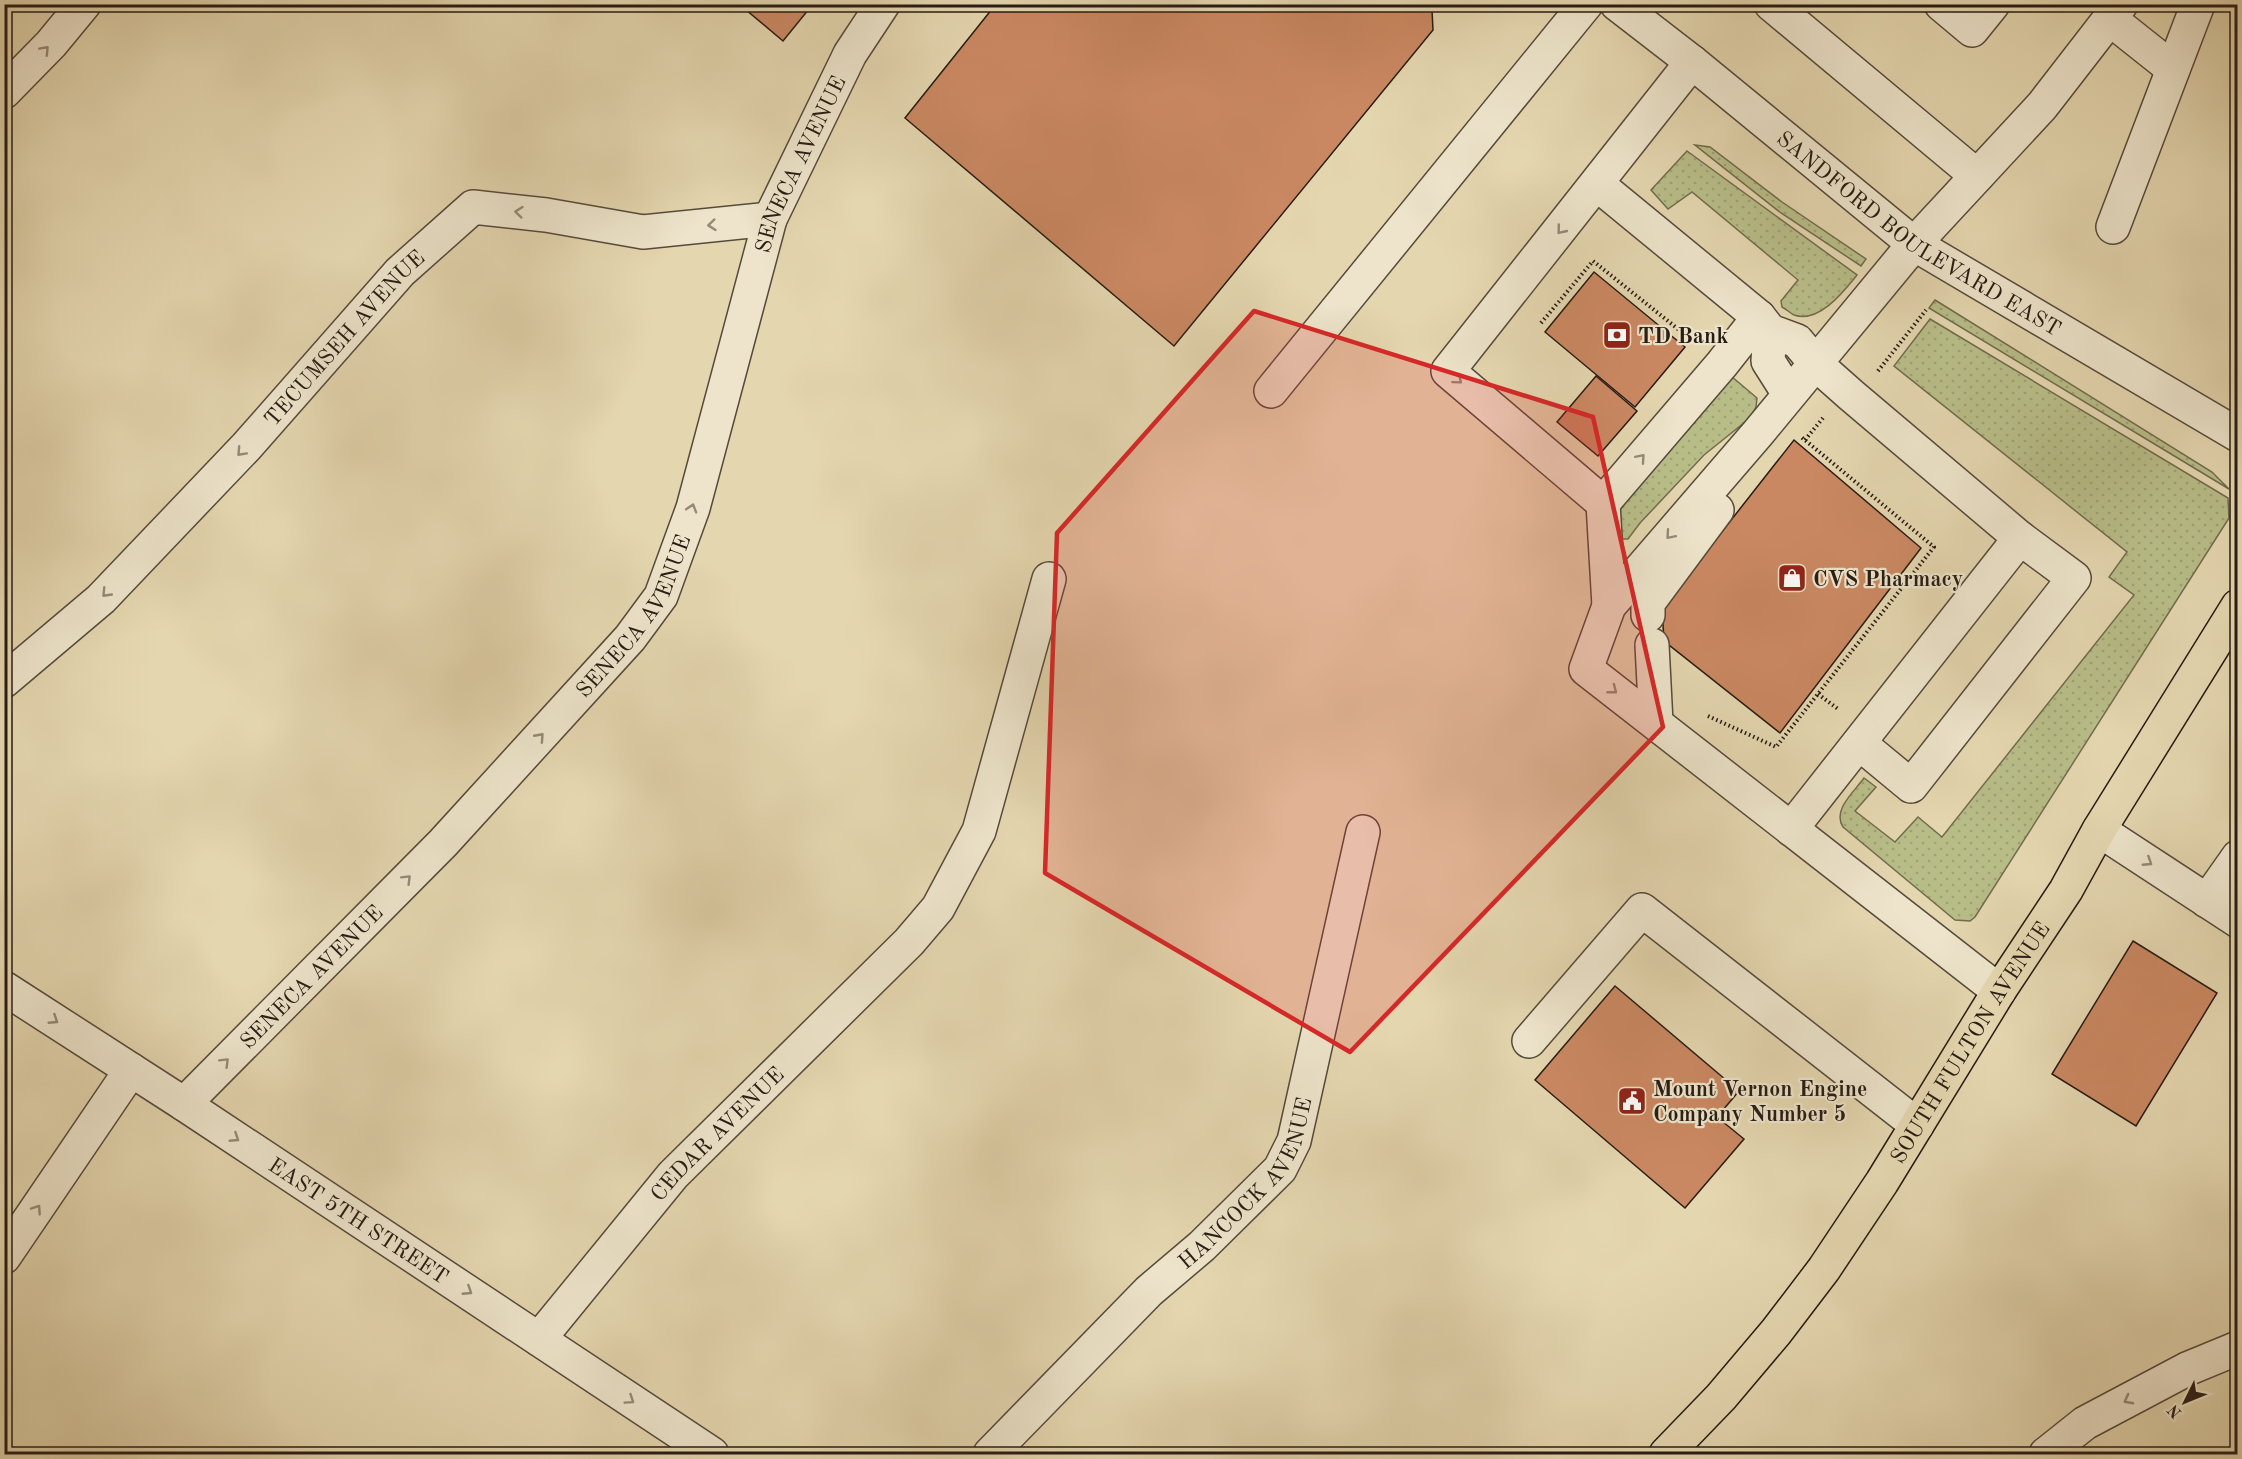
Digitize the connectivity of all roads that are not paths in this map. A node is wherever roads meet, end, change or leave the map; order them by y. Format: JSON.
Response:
{"nodes":[{"id":1,"x":84,"y":4,"type":"edge"},
{"id":2,"x":883,"y":4,"type":"edge"},
{"id":3,"x":1586,"y":4,"type":"edge"},
{"id":4,"x":1617,"y":4,"type":"edge"},
{"id":5,"x":1771,"y":4,"type":"edge"},
{"id":6,"x":1941,"y":4,"type":"edge"},
{"id":7,"x":1993,"y":4,"type":"edge"},
{"id":8,"x":2198,"y":4,"type":"edge"},
{"id":9,"x":2116,"y":12,"type":"edge"},
{"id":10,"x":1692,"y":62,"type":"junction"},
{"id":11,"x":2174,"y":69,"type":"junction"},
{"id":12,"x":4,"y":92,"type":"edge"},
{"id":13,"x":1977,"y":176,"type":"junction"},
{"id":14,"x":1597,"y":184,"type":"junction"},
{"id":15,"x":770,"y":219,"type":"junction"},
{"id":16,"x":2113,"y":227,"type":"dead end"},
{"id":17,"x":1914,"y":244,"type":"junction"},
{"id":18,"x":1764,"y":324,"type":"junction"},
{"id":19,"x":1816,"y":364,"type":"junction"},
{"id":20,"x":1272,"y":391,"type":"dead end"},
{"id":21,"x":1773,"y":414,"type":"junction"},
{"id":22,"x":2238,"y":435,"type":"edge"},
{"id":23,"x":1603,"y":503,"type":"junction"},
{"id":24,"x":2020,"y":538,"type":"junction"},
{"id":25,"x":1049,"y":579,"type":"dead end"},
{"id":26,"x":1609,"y":606,"type":"junction"},
{"id":27,"x":2238,"y":606,"type":"edge"},
{"id":28,"x":4,"y":681,"type":"edge"},
{"id":29,"x":1656,"y":723,"type":"junction"},
{"id":30,"x":1857,"y":746,"type":"junction"},
{"id":31,"x":1791,"y":829,"type":"junction"},
{"id":32,"x":2098,"y":830,"type":"junction"},
{"id":33,"x":1363,"y":832,"type":"dead end"},
{"id":34,"x":2238,"y":857,"type":"edge"},
{"id":35,"x":2207,"y":901,"type":"junction"},
{"id":36,"x":2238,"y":921,"type":"edge"},
{"id":37,"x":4,"y":988,"type":"edge"},
{"id":38,"x":1999,"y":991,"type":"junction"},
{"id":39,"x":1529,"y":1041,"type":"dead end"},
{"id":40,"x":131,"y":1070,"type":"junction"},
{"id":41,"x":184,"y":1104,"type":"junction"},
{"id":42,"x":1917,"y":1125,"type":"junction"},
{"id":43,"x":4,"y":1257,"type":"edge"},
{"id":44,"x":539,"y":1339,"type":"junction"},
{"id":45,"x":2238,"y":1348,"type":"edge"},
{"id":46,"x":712,"y":1455,"type":"edge"},
{"id":47,"x":990,"y":1455,"type":"edge"},
{"id":48,"x":1665,"y":1455,"type":"edge"},
{"id":49,"x":2046,"y":1455,"type":"edge"}],
"edges":[{"from":12,"to":1,"type":"street","one_way":true},
{"from":2,"to":15,"type":"street","name":"SENECA AVENUE"},
{"from":3,"to":20,"type":"street"},
{"from":4,"to":10,"type":"street","name":"SANDFORD BOULEVARD EAST"},
{"from":5,"to":13,"type":"street"},
{"from":6,"to":7,"type":"street"},
{"from":8,"to":11,"type":"street"},
{"from":9,"to":11,"type":"street"},
{"from":9,"to":13,"type":"street"},
{"from":10,"to":14,"type":"street"},
{"from":10,"to":17,"type":"street","name":"SANDFORD BOULEVARD EAST"},
{"from":11,"to":16,"type":"street"},
{"from":13,"to":17,"type":"street"},
{"from":14,"to":18,"type":"street"},
{"from":14,"to":23,"type":"street","one_way":true},
{"from":15,"to":28,"type":"street","name":"TECUMSEH AVENUE","one_way":true},
{"from":41,"to":15,"type":"street","name":"SENECA AVENUE","one_way":true},
{"from":17,"to":19,"type":"street"},
{"from":17,"to":22,"type":"street","name":"SANDFORD BOULEVARD EAST"},
{"from":18,"to":19,"type":"street"},
{"from":18,"to":21,"type":"street"},
{"from":23,"to":18,"type":"street","one_way":true},
{"from":19,"to":21,"type":"street"},
{"from":19,"to":24,"type":"street"},
{"from":21,"to":26,"type":"street","one_way":true},
{"from":21,"to":29,"type":"street"},
{"from":23,"to":26,"type":"street"},
{"from":24,"to":30,"type":"street"},
{"from":24,"to":30,"type":"street"},
{"from":25,"to":44,"type":"street","name":"CEDAR AVENUE"},
{"from":26,"to":29,"type":"street","one_way":true},
{"from":27,"to":32,"type":"main road","name":"SOUTH FULTON AVENUE"},
{"from":29,"to":31,"type":"street"},
{"from":30,"to":31,"type":"street"},
{"from":31,"to":38,"type":"street"},
{"from":32,"to":35,"type":"street","one_way":true},
{"from":32,"to":38,"type":"main road","name":"SOUTH FULTON AVENUE"},
{"from":33,"to":47,"type":"street","name":"HANCOCK AVENUE"},
{"from":34,"to":35,"type":"street"},
{"from":35,"to":36,"type":"street"},
{"from":37,"to":40,"type":"street","name":"EAST 5TH STREET","one_way":true},
{"from":38,"to":42,"type":"main road","name":"SOUTH FULTON AVENUE"},
{"from":39,"to":42,"type":"street"},
{"from":40,"to":41,"type":"street","name":"EAST 5TH STREET"},
{"from":43,"to":40,"type":"street","one_way":true},
{"from":41,"to":44,"type":"street","name":"EAST 5TH STREET","one_way":true},
{"from":42,"to":48,"type":"main road","name":"SOUTH FULTON AVENUE"},
{"from":44,"to":46,"type":"street","name":"EAST 5TH STREET","one_way":true},
{"from":45,"to":49,"type":"street","one_way":true}]}
